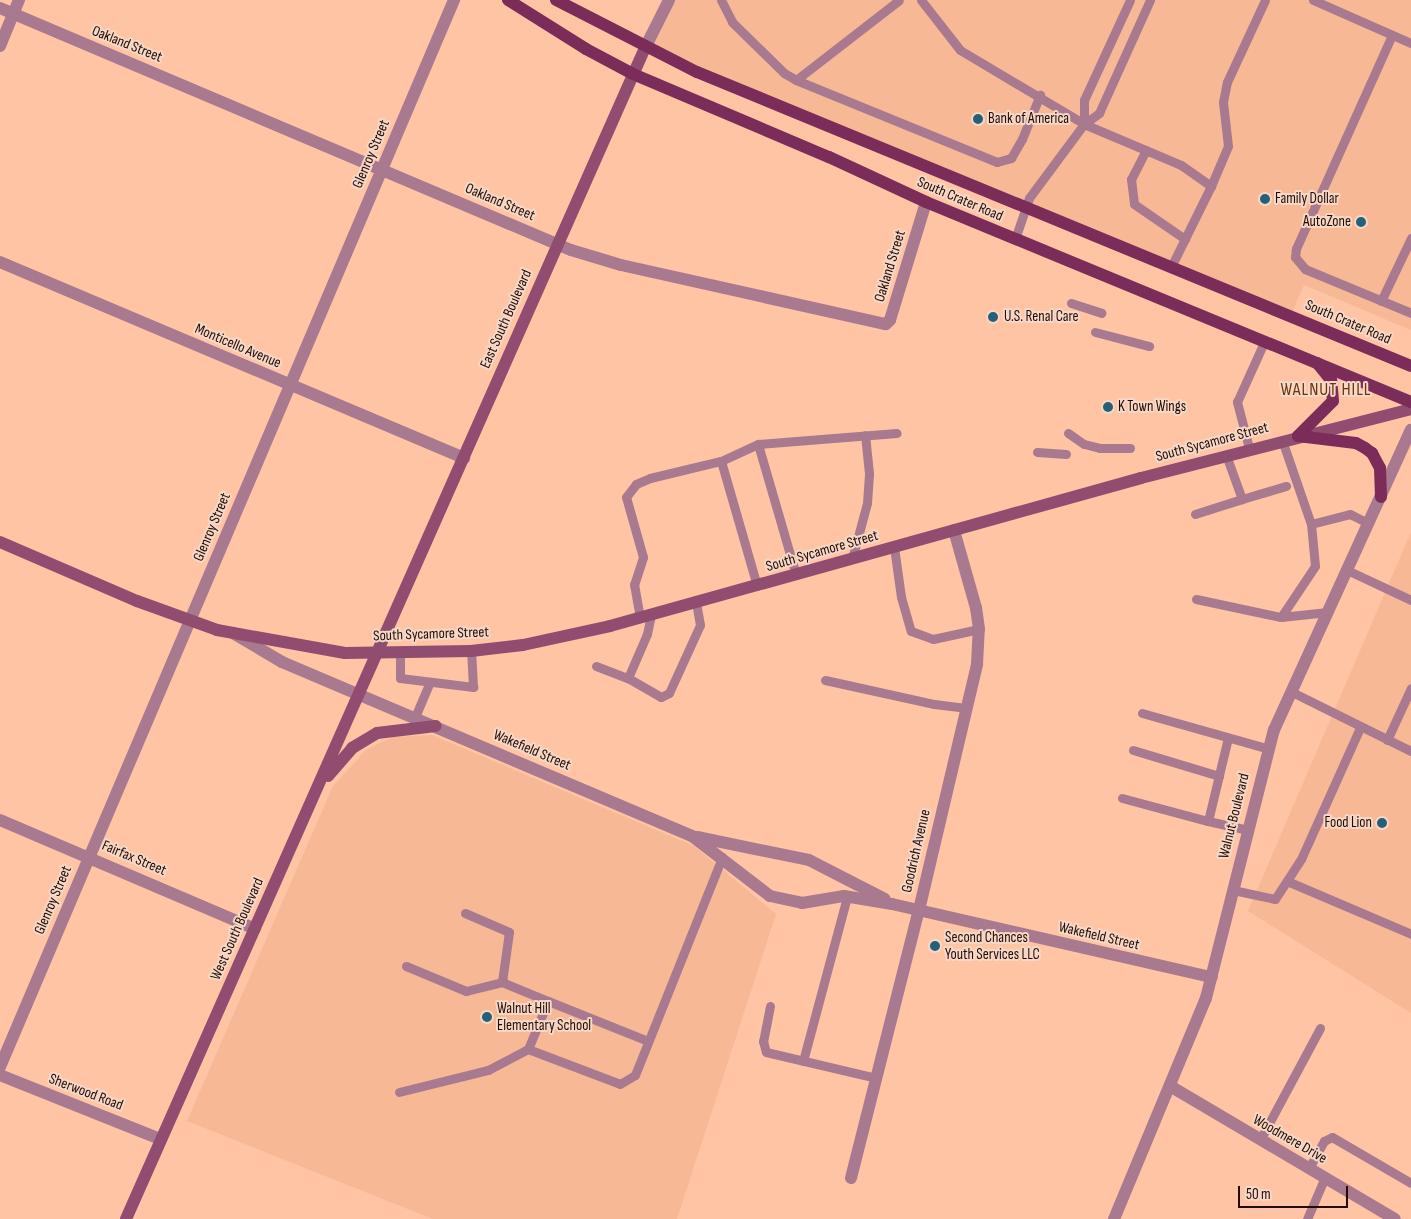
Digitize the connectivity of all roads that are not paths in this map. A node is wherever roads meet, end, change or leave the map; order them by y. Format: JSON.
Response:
{"nodes":[{"id":1,"x":20,"y":0,"type":"edge"},
{"id":2,"x":454,"y":0,"type":"edge"},
{"id":3,"x":508,"y":0,"type":"edge"},
{"id":4,"x":556,"y":0,"type":"edge"},
{"id":5,"x":668,"y":0,"type":"edge"},
{"id":6,"x":721,"y":0,"type":"edge"},
{"id":7,"x":900,"y":0,"type":"edge"},
{"id":8,"x":921,"y":0,"type":"edge"},
{"id":9,"x":1130,"y":0,"type":"edge"},
{"id":10,"x":1150,"y":0,"type":"edge"},
{"id":11,"x":1265,"y":0,"type":"edge"},
{"id":12,"x":1313,"y":0,"type":"edge"},
{"id":13,"x":0,"y":8,"type":"edge"},
{"id":14,"x":14,"y":14,"type":"junction"},
{"id":15,"x":1392,"y":35,"type":"junction"},
{"id":16,"x":1411,"y":43,"type":"edge"},
{"id":17,"x":0,"y":46,"type":"edge"},
{"id":18,"x":645,"y":48,"type":"junction"},
{"id":19,"x":633,"y":74,"type":"junction"},
{"id":20,"x":796,"y":80,"type":"junction"},
{"id":21,"x":1040,"y":95,"type":"junction"},
{"id":22,"x":1084,"y":124,"type":"junction"},
{"id":23,"x":1146,"y":150,"type":"junction"},
{"id":24,"x":382,"y":170,"type":"junction"},
{"id":25,"x":1211,"y":186,"type":"junction"},
{"id":26,"x":926,"y":202,"type":"junction"},
{"id":27,"x":1025,"y":208,"type":"junction"},
{"id":28,"x":1411,"y":238,"type":"edge"},
{"id":29,"x":1185,"y":239,"type":"junction"},
{"id":30,"x":1015,"y":240,"type":"junction"},
{"id":31,"x":557,"y":244,"type":"junction"},
{"id":32,"x":0,"y":262,"type":"edge"},
{"id":33,"x":1172,"y":265,"type":"junction"},
{"id":34,"x":1381,"y":301,"type":"junction"},
{"id":35,"x":1071,"y":303,"type":"dead end"},
{"id":36,"x":1101,"y":313,"type":"dead end"},
{"id":37,"x":1411,"y":313,"type":"edge"},
{"id":38,"x":1095,"y":332,"type":"dead end"},
{"id":39,"x":1265,"y":340,"type":"junction"},
{"id":40,"x":1149,"y":346,"type":"dead end"},
{"id":41,"x":1316,"y":361,"type":"junction"},
{"id":42,"x":1411,"y":366,"type":"edge"},
{"id":43,"x":290,"y":385,"type":"junction"},
{"id":44,"x":1411,"y":402,"type":"edge"},
{"id":45,"x":1411,"y":409,"type":"edge"},
{"id":46,"x":1411,"y":430,"type":"edge"},
{"id":47,"x":897,"y":433,"type":"dead end"},
{"id":48,"x":1068,"y":433,"type":"dead end"},
{"id":49,"x":865,"y":435,"type":"junction"},
{"id":50,"x":1298,"y":436,"type":"junction"},
{"id":51,"x":1282,"y":440,"type":"junction"},
{"id":52,"x":758,"y":444,"type":"junction"},
{"id":53,"x":1130,"y":448,"type":"dead end"},
{"id":54,"x":1250,"y":448,"type":"junction"},
{"id":55,"x":1037,"y":452,"type":"dead end"},
{"id":56,"x":1066,"y":454,"type":"dead end"},
{"id":57,"x":1226,"y":455,"type":"junction"},
{"id":58,"x":464,"y":458,"type":"junction"},
{"id":59,"x":721,"y":461,"type":"junction"},
{"id":60,"x":1286,"y":486,"type":"dead end"},
{"id":61,"x":1381,"y":497,"type":"junction"},
{"id":62,"x":1242,"y":499,"type":"junction"},
{"id":63,"x":1195,"y":514,"type":"dead end"},
{"id":64,"x":1368,"y":523,"type":"junction"},
{"id":65,"x":1311,"y":524,"type":"junction"},
{"id":66,"x":954,"y":530,"type":"junction"},
{"id":67,"x":0,"y":542,"type":"edge"},
{"id":68,"x":894,"y":547,"type":"junction"},
{"id":69,"x":852,"y":559,"type":"junction"},
{"id":70,"x":1347,"y":570,"type":"junction"},
{"id":71,"x":796,"y":575,"type":"junction"},
{"id":72,"x":757,"y":586,"type":"junction"},
{"id":73,"x":1196,"y":599,"type":"dead end"},
{"id":74,"x":1411,"y":600,"type":"edge"},
{"id":75,"x":696,"y":603,"type":"junction"},
{"id":76,"x":1328,"y":612,"type":"junction"},
{"id":77,"x":645,"y":616,"type":"junction"},
{"id":78,"x":1280,"y":617,"type":"junction"},
{"id":79,"x":190,"y":620,"type":"junction"},
{"id":80,"x":979,"y":629,"type":"junction"},
{"id":81,"x":233,"y":633,"type":"junction"},
{"id":82,"x":471,"y":651,"type":"junction"},
{"id":83,"x":377,"y":653,"type":"junction"},
{"id":84,"x":400,"y":653,"type":"junction"},
{"id":85,"x":596,"y":666,"type":"dead end"},
{"id":86,"x":628,"y":678,"type":"junction"},
{"id":87,"x":826,"y":680,"type":"dead end"},
{"id":88,"x":430,"y":682,"type":"junction"},
{"id":89,"x":1411,"y":688,"type":"edge"},
{"id":90,"x":1292,"y":692,"type":"junction"},
{"id":91,"x":359,"y":693,"type":"junction"},
{"id":92,"x":966,"y":708,"type":"junction"},
{"id":93,"x":1142,"y":714,"type":"dead end"},
{"id":94,"x":415,"y":717,"type":"junction"},
{"id":95,"x":436,"y":726,"type":"junction"},
{"id":96,"x":1360,"y":728,"type":"junction"},
{"id":97,"x":1228,"y":738,"type":"junction"},
{"id":98,"x":1387,"y":740,"type":"junction"},
{"id":99,"x":1269,"y":749,"type":"junction"},
{"id":100,"x":1133,"y":750,"type":"dead end"},
{"id":101,"x":1411,"y":751,"type":"edge"},
{"id":102,"x":1219,"y":776,"type":"junction"},
{"id":103,"x":320,"y":785,"type":"junction"},
{"id":104,"x":1122,"y":798,"type":"dead end"},
{"id":105,"x":0,"y":820,"type":"edge"},
{"id":106,"x":1208,"y":820,"type":"junction"},
{"id":107,"x":1248,"y":830,"type":"junction"},
{"id":108,"x":692,"y":836,"type":"junction"},
{"id":109,"x":89,"y":857,"type":"junction"},
{"id":110,"x":722,"y":857,"type":"junction"},
{"id":111,"x":1287,"y":881,"type":"junction"},
{"id":112,"x":1233,"y":890,"type":"junction"},
{"id":113,"x":847,"y":897,"type":"junction"},
{"id":114,"x":892,"y":904,"type":"junction"},
{"id":115,"x":919,"y":910,"type":"junction"},
{"id":116,"x":465,"y":913,"type":"dead end"},
{"id":117,"x":255,"y":929,"type":"junction"},
{"id":118,"x":1411,"y":934,"type":"edge"},
{"id":119,"x":406,"y":966,"type":"dead end"},
{"id":120,"x":1212,"y":978,"type":"junction"},
{"id":121,"x":502,"y":982,"type":"junction"},
{"id":122,"x":548,"y":1001,"type":"junction"},
{"id":123,"x":770,"y":1006,"type":"dead end"},
{"id":124,"x":1320,"y":1028,"type":"dead end"},
{"id":125,"x":648,"y":1041,"type":"junction"},
{"id":126,"x":528,"y":1049,"type":"junction"},
{"id":127,"x":803,"y":1061,"type":"junction"},
{"id":128,"x":0,"y":1067,"type":"edge"},
{"id":129,"x":0,"y":1075,"type":"edge"},
{"id":130,"x":877,"y":1078,"type":"junction"},
{"id":131,"x":1170,"y":1086,"type":"junction"},
{"id":132,"x":399,"y":1092,"type":"dead end"},
{"id":133,"x":160,"y":1139,"type":"junction"},
{"id":134,"x":1260,"y":1140,"type":"junction"},
{"id":135,"x":1309,"y":1168,"type":"junction"},
{"id":136,"x":850,"y":1178,"type":"dead end"},
{"id":137,"x":1325,"y":1178,"type":"junction"},
{"id":138,"x":1411,"y":1183,"type":"edge"},
{"id":139,"x":126,"y":1219,"type":"edge"},
{"id":140,"x":1114,"y":1219,"type":"edge"},
{"id":141,"x":1307,"y":1219,"type":"edge"},
{"id":142,"x":1395,"y":1219,"type":"edge"}],
"edges":[{"from":1,"to":14,"type":"street"},
{"from":2,"to":24,"type":"street","name":"Glenroy Street"},
{"from":3,"to":19,"type":"main road","name":"South Crater Road"},
{"from":4,"to":18,"type":"main road","name":"South Crater Road"},
{"from":5,"to":18,"type":"street","name":"East South Boulevard"},
{"from":6,"to":20,"type":"lane"},
{"from":7,"to":20,"type":"lane"},
{"from":8,"to":21,"type":"lane"},
{"from":9,"to":22,"type":"lane"},
{"from":10,"to":22,"type":"lane"},
{"from":11,"to":25,"type":"lane"},
{"from":12,"to":15,"type":"lane"},
{"from":13,"to":14,"type":"street","name":"Oakland Street"},
{"from":14,"to":17,"type":"street"},
{"from":14,"to":24,"type":"street","name":"Oakland Street"},
{"from":15,"to":16,"type":"lane"},
{"from":15,"to":34,"type":"lane"},
{"from":18,"to":19,"type":"main road","name":"East South Boulevard"},
{"from":18,"to":27,"type":"main road","name":"South Crater Road"},
{"from":19,"to":26,"type":"main road","name":"South Crater Road"},
{"from":19,"to":31,"type":"main road","name":"East South Boulevard"},
{"from":20,"to":21,"type":"lane"},
{"from":21,"to":22,"type":"lane"},
{"from":22,"to":23,"type":"lane"},
{"from":22,"to":27,"type":"lane"},
{"from":23,"to":25,"type":"lane"},
{"from":23,"to":29,"type":"lane"},
{"from":24,"to":31,"type":"street","name":"Oakland Street"},
{"from":24,"to":43,"type":"street","name":"Glenroy Street"},
{"from":25,"to":29,"type":"lane"},
{"from":26,"to":30,"type":"main road","name":"South Crater Road"},
{"from":26,"to":31,"type":"street","name":"Oakland Street"},
{"from":27,"to":30,"type":"lane"},
{"from":27,"to":33,"type":"main road","name":"South Crater Road"},
{"from":28,"to":34,"type":"lane"},
{"from":29,"to":33,"type":"lane"},
{"from":30,"to":39,"type":"main road","name":"South Crater Road"},
{"from":31,"to":58,"type":"main road","name":"East South Boulevard"},
{"from":32,"to":43,"type":"street","name":"Monticello Avenue"},
{"from":33,"to":42,"type":"main road","name":"South Crater Road"},
{"from":34,"to":37,"type":"lane"},
{"from":35,"to":36,"type":"lane"},
{"from":38,"to":40,"type":"lane"},
{"from":39,"to":41,"type":"main road","name":"South Crater Road"},
{"from":39,"to":54,"type":"lane"},
{"from":41,"to":44,"type":"main road","name":"South Crater Road"},
{"from":41,"to":50,"type":"main road"},
{"from":43,"to":58,"type":"street","name":"Monticello Avenue"},
{"from":43,"to":79,"type":"street","name":"Glenroy Street"},
{"from":45,"to":50,"type":"main road","name":"South Sycamore Street"},
{"from":46,"to":61,"type":"street","name":"Walnut Boulevard"},
{"from":47,"to":49,"type":"lane"},
{"from":48,"to":53,"type":"lane"},
{"from":49,"to":52,"type":"lane"},
{"from":49,"to":69,"type":"lane"},
{"from":50,"to":51,"type":"main road","name":"South Sycamore Street"},
{"from":50,"to":61,"type":"main road"},
{"from":51,"to":54,"type":"main road","name":"South Sycamore Street"},
{"from":51,"to":65,"type":"lane"},
{"from":52,"to":59,"type":"lane"},
{"from":52,"to":71,"type":"lane"},
{"from":54,"to":57,"type":"main road","name":"South Sycamore Street"},
{"from":55,"to":56,"type":"lane"},
{"from":57,"to":62,"type":"lane"},
{"from":57,"to":66,"type":"main road","name":"South Sycamore Street"},
{"from":58,"to":83,"type":"main road","name":"East South Boulevard"},
{"from":59,"to":72,"type":"lane"},
{"from":59,"to":77,"type":"lane"},
{"from":60,"to":62,"type":"lane"},
{"from":61,"to":64,"type":"street","name":"Walnut Boulevard"},
{"from":62,"to":63,"type":"lane"},
{"from":64,"to":65,"type":"lane"},
{"from":64,"to":70,"type":"street","name":"Walnut Boulevard"},
{"from":65,"to":78,"type":"lane"},
{"from":66,"to":68,"type":"main road","name":"South Sycamore Street"},
{"from":66,"to":80,"type":"street","name":"Goodrich Avenue"},
{"from":67,"to":79,"type":"main road","name":"South Sycamore Street"},
{"from":68,"to":69,"type":"main road","name":"South Sycamore Street"},
{"from":68,"to":80,"type":"lane"},
{"from":69,"to":71,"type":"main road","name":"South Sycamore Street"},
{"from":70,"to":74,"type":"lane"},
{"from":70,"to":76,"type":"street","name":"Walnut Boulevard"},
{"from":71,"to":72,"type":"main road","name":"South Sycamore Street"},
{"from":72,"to":75,"type":"main road","name":"South Sycamore Street"},
{"from":73,"to":78,"type":"lane"},
{"from":75,"to":77,"type":"main road","name":"South Sycamore Street"},
{"from":75,"to":86,"type":"lane"},
{"from":76,"to":78,"type":"lane"},
{"from":76,"to":90,"type":"street","name":"Walnut Boulevard"},
{"from":77,"to":82,"type":"main road","name":"South Sycamore Street"},
{"from":77,"to":86,"type":"lane"},
{"from":79,"to":81,"type":"main road","name":"South Sycamore Street"},
{"from":79,"to":109,"type":"street","name":"Glenroy Street"},
{"from":80,"to":92,"type":"street","name":"Goodrich Avenue"},
{"from":81,"to":83,"type":"main road","name":"South Sycamore Street"},
{"from":81,"to":91,"type":"street","name":"South Sycamore Street"},
{"from":82,"to":84,"type":"main road","name":"South Sycamore Street"},
{"from":82,"to":88,"type":"lane"},
{"from":83,"to":84,"type":"main road","name":"South Sycamore Street"},
{"from":83,"to":91,"type":"main road","name":"West South Boulevard"},
{"from":84,"to":88,"type":"lane"},
{"from":85,"to":86,"type":"lane"},
{"from":87,"to":92,"type":"lane"},
{"from":88,"to":94,"type":"lane"},
{"from":89,"to":98,"type":"lane"},
{"from":90,"to":96,"type":"lane"},
{"from":90,"to":99,"type":"street","name":"Walnut Boulevard"},
{"from":91,"to":94,"type":"street","name":"Wakefield Street"},
{"from":91,"to":103,"type":"main road","name":"West South Boulevard"},
{"from":92,"to":115,"type":"street","name":"Goodrich Avenue"},
{"from":93,"to":97,"type":"lane"},
{"from":94,"to":95,"type":"street","name":"Wakefield Street"},
{"from":95,"to":103,"type":"main road"},
{"from":95,"to":108,"type":"street","name":"Wakefield Street"},
{"from":96,"to":98,"type":"lane"},
{"from":96,"to":111,"type":"lane"},
{"from":97,"to":99,"type":"lane"},
{"from":97,"to":102,"type":"lane"},
{"from":98,"to":101,"type":"lane"},
{"from":99,"to":107,"type":"street","name":"Walnut Boulevard"},
{"from":100,"to":102,"type":"lane"},
{"from":102,"to":106,"type":"lane"},
{"from":103,"to":117,"type":"main road","name":"West South Boulevard"},
{"from":104,"to":106,"type":"lane"},
{"from":105,"to":109,"type":"street","name":"Fairfax Street"},
{"from":106,"to":107,"type":"lane"},
{"from":107,"to":112,"type":"street","name":"Walnut Boulevard"},
{"from":108,"to":110,"type":"street","name":"Wakefield Street"},
{"from":108,"to":114,"type":"street","name":"Wakefield Street"},
{"from":109,"to":117,"type":"street","name":"Fairfax Street"},
{"from":109,"to":128,"type":"street","name":"Glenroy Street"},
{"from":110,"to":113,"type":"street","name":"Wakefield Street"},
{"from":110,"to":125,"type":"lane"},
{"from":111,"to":112,"type":"lane"},
{"from":111,"to":118,"type":"lane"},
{"from":112,"to":120,"type":"street","name":"Walnut Boulevard"},
{"from":113,"to":114,"type":"street","name":"Wakefield Street"},
{"from":113,"to":127,"type":"lane"},
{"from":114,"to":115,"type":"street","name":"Wakefield Street"},
{"from":115,"to":120,"type":"street","name":"Wakefield Street"},
{"from":115,"to":130,"type":"street","name":"Goodrich Avenue"},
{"from":116,"to":121,"type":"lane"},
{"from":117,"to":133,"type":"main road","name":"West South Boulevard"},
{"from":119,"to":121,"type":"lane"},
{"from":120,"to":131,"type":"street","name":"Walnut Boulevard"},
{"from":121,"to":122,"type":"lane"},
{"from":122,"to":125,"type":"lane"},
{"from":122,"to":126,"type":"lane"},
{"from":123,"to":127,"type":"lane"},
{"from":124,"to":134,"type":"lane"},
{"from":125,"to":126,"type":"lane"},
{"from":126,"to":132,"type":"lane"},
{"from":127,"to":130,"type":"lane"},
{"from":129,"to":133,"type":"street","name":"Sherwood Road"},
{"from":130,"to":136,"type":"street","name":"Goodrich Avenue"},
{"from":131,"to":134,"type":"street","name":"Woodmere Drive"},
{"from":131,"to":140,"type":"street","name":"Walnut Boulevard"},
{"from":133,"to":139,"type":"main road","name":"West South Boulevard"},
{"from":134,"to":135,"type":"street","name":"Woodmere Drive"},
{"from":135,"to":137,"type":"street","name":"Woodmere Drive"},
{"from":135,"to":138,"type":"lane"},
{"from":137,"to":141,"type":"lane"},
{"from":137,"to":142,"type":"street","name":"Woodmere Drive"}]}
